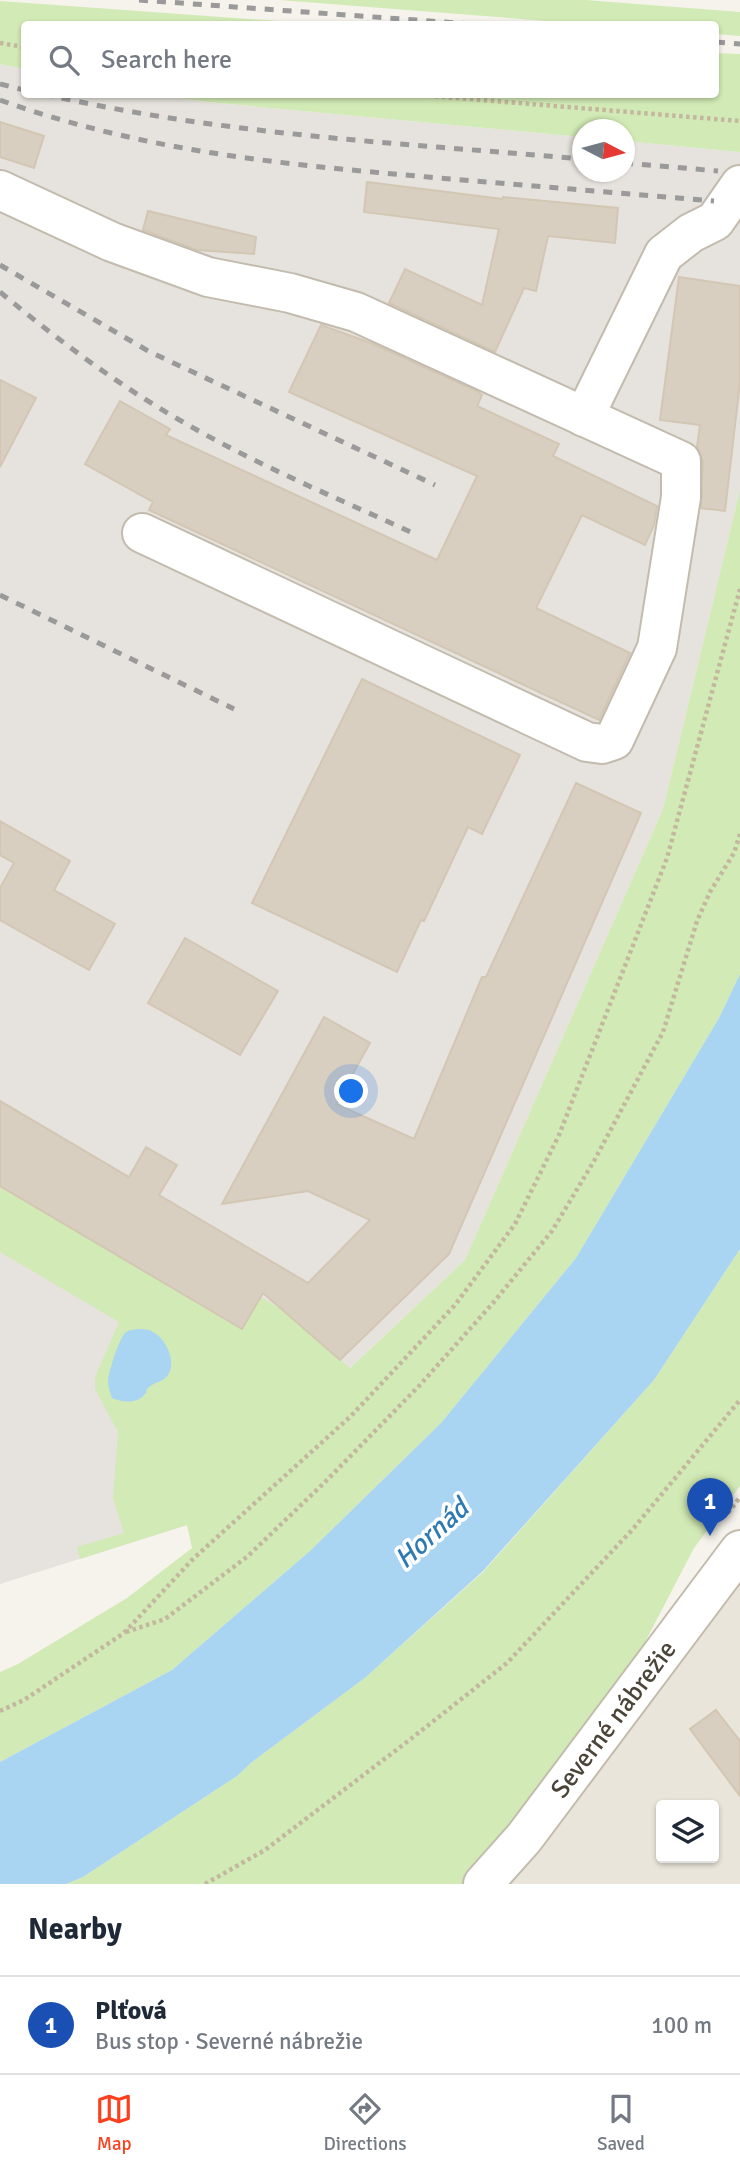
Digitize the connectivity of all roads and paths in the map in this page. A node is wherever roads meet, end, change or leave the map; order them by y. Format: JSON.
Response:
{"nodes":[{"id":1,"x":0,"y":43,"type":"edge"},
{"id":2,"x":21,"y":46,"type":"edge"},
{"id":3,"x":456,"y":98,"type":"edge"},
{"id":4,"x":740,"y":121,"type":"edge"},
{"id":5,"x":740,"y":185,"type":"edge"},
{"id":6,"x":0,"y":190,"type":"edge"},
{"id":7,"x":584,"y":417,"type":"junction"},
{"id":8,"x":142,"y":533,"type":"dead end"},
{"id":9,"x":740,"y":589,"type":"edge"},
{"id":10,"x":740,"y":834,"type":"edge"},
{"id":11,"x":740,"y":1400,"type":"edge"},
{"id":12,"x":740,"y":1550,"type":"edge"},
{"id":13,"x":124,"y":1633,"type":"junction"},
{"id":14,"x":0,"y":1711,"type":"edge"},
{"id":15,"x":205,"y":1884,"type":"edge"},
{"id":16,"x":483,"y":1884,"type":"edge"}],
"edges":[{"from":1,"to":2,"type":"path"},
{"from":3,"to":4,"type":"path"},
{"from":5,"to":7,"type":"street"},
{"from":6,"to":7,"type":"street"},
{"from":7,"to":8,"type":"street"},
{"from":9,"to":13,"type":"path"},
{"from":10,"to":13,"type":"path"},
{"from":11,"to":15,"type":"path"},
{"from":12,"to":16,"type":"street","name":"Severné nábrežie"},
{"from":13,"to":14,"type":"path"}]}
